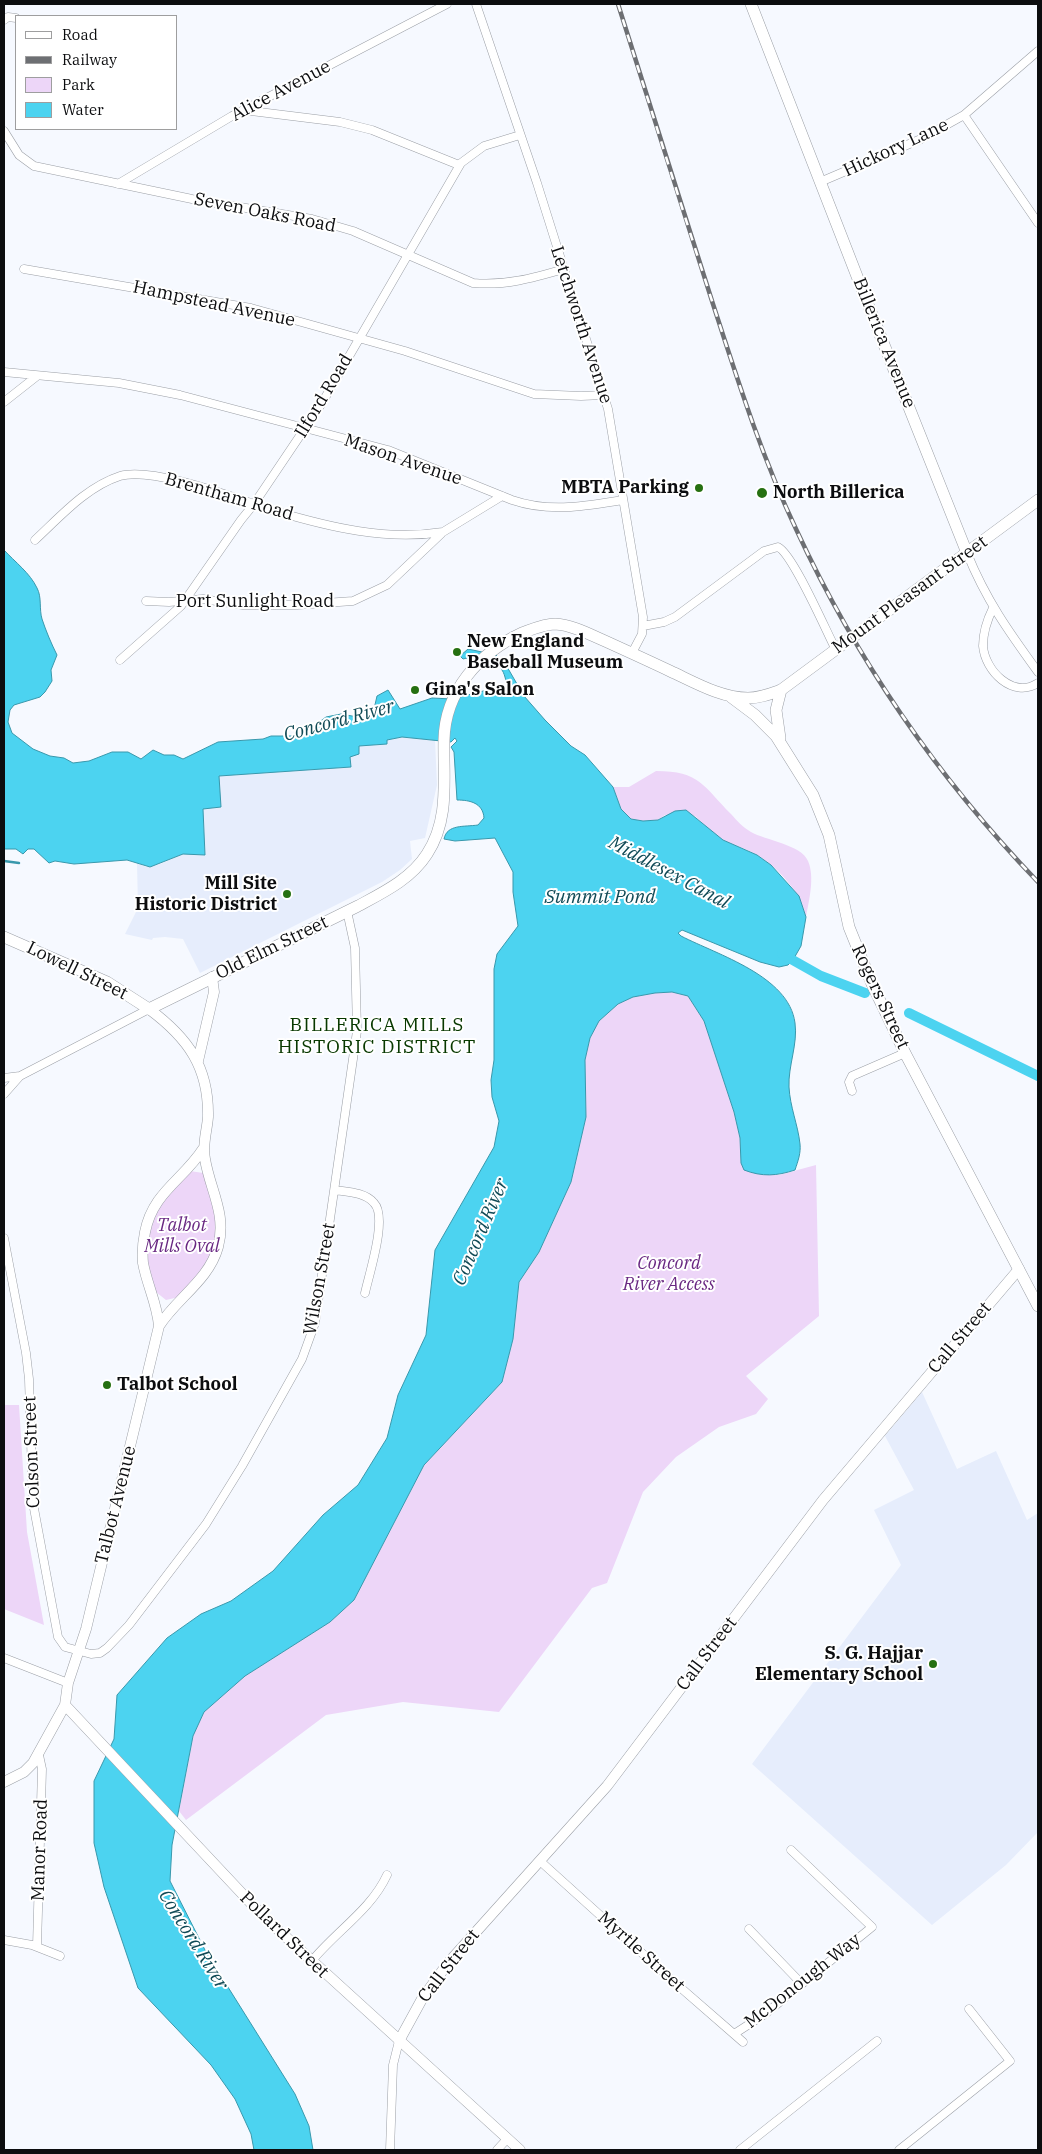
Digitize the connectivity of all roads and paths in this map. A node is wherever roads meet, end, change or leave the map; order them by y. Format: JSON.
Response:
{"nodes":[{"id":1,"x":447,"y":4,"type":"edge"},
{"id":2,"x":476,"y":4,"type":"edge"},
{"id":3,"x":751,"y":4,"type":"edge"},
{"id":4,"x":1038,"y":51,"type":"edge"},
{"id":5,"x":243,"y":110,"type":"junction"},
{"id":6,"x":964,"y":115,"type":"junction"},
{"id":7,"x":4,"y":131,"type":"edge"},
{"id":8,"x":520,"y":135,"type":"junction"},
{"id":9,"x":459,"y":165,"type":"junction"},
{"id":10,"x":820,"y":182,"type":"junction"},
{"id":11,"x":118,"y":184,"type":"junction"},
{"id":12,"x":1038,"y":223,"type":"edge"},
{"id":13,"x":407,"y":256,"type":"junction"},
{"id":14,"x":24,"y":269,"type":"dead end"},
{"id":15,"x":564,"y":269,"type":"junction"},
{"id":16,"x":359,"y":338,"type":"junction"},
{"id":17,"x":4,"y":372,"type":"edge"},
{"id":18,"x":38,"y":376,"type":"junction"},
{"id":19,"x":604,"y":395,"type":"junction"},
{"id":20,"x":4,"y":402,"type":"edge"},
{"id":21,"x":305,"y":429,"type":"junction"},
{"id":22,"x":502,"y":496,"type":"junction"},
{"id":23,"x":624,"y":500,"type":"junction"},
{"id":24,"x":1038,"y":500,"type":"edge"},
{"id":25,"x":254,"y":504,"type":"junction"},
{"id":26,"x":443,"y":532,"type":"junction"},
{"id":27,"x":35,"y":540,"type":"dead end"},
{"id":28,"x":967,"y":553,"type":"junction"},
{"id":29,"x":186,"y":600,"type":"junction"},
{"id":30,"x":146,"y":602,"type":"dead end"},
{"id":31,"x":994,"y":608,"type":"junction"},
{"id":32,"x":643,"y":626,"type":"junction"},
{"id":33,"x":836,"y":650,"type":"junction"},
{"id":34,"x":632,"y":654,"type":"junction"},
{"id":35,"x":120,"y":660,"type":"dead end"},
{"id":36,"x":1038,"y":672,"type":"edge"},
{"id":37,"x":1038,"y":683,"type":"edge"},
{"id":38,"x":781,"y":690,"type":"junction"},
{"id":39,"x":728,"y":695,"type":"junction"},
{"id":40,"x":781,"y":742,"type":"junction"},
{"id":41,"x":347,"y":911,"type":"junction"},
{"id":42,"x":4,"y":937,"type":"edge"},
{"id":43,"x":212,"y":978,"type":"junction"},
{"id":44,"x":149,"y":1009,"type":"junction"},
{"id":45,"x":905,"y":1053,"type":"junction"},
{"id":46,"x":198,"y":1061,"type":"junction"},
{"id":47,"x":20,"y":1076,"type":"junction"},
{"id":48,"x":4,"y":1078,"type":"edge"},
{"id":49,"x":852,"y":1091,"type":"dead end"},
{"id":50,"x":4,"y":1094,"type":"edge"},
{"id":51,"x":203,"y":1149,"type":"junction"},
{"id":52,"x":334,"y":1190,"type":"junction"},
{"id":53,"x":4,"y":1238,"type":"edge"},
{"id":54,"x":1019,"y":1269,"type":"junction"},
{"id":55,"x":365,"y":1293,"type":"dead end"},
{"id":56,"x":1038,"y":1306,"type":"edge"},
{"id":57,"x":159,"y":1326,"type":"junction"},
{"id":58,"x":80,"y":1652,"type":"junction"},
{"id":59,"x":4,"y":1658,"type":"edge"},
{"id":60,"x":68,"y":1683,"type":"junction"},
{"id":61,"x":65,"y":1705,"type":"junction"},
{"id":62,"x":39,"y":1755,"type":"junction"},
{"id":63,"x":4,"y":1782,"type":"edge"},
{"id":64,"x":791,"y":1850,"type":"dead end"},
{"id":65,"x":540,"y":1861,"type":"junction"},
{"id":66,"x":387,"y":1875,"type":"dead end"},
{"id":67,"x":749,"y":1929,"type":"dead end"},
{"id":68,"x":4,"y":1940,"type":"edge"},
{"id":69,"x":37,"y":1946,"type":"junction"},
{"id":70,"x":60,"y":1956,"type":"dead end"},
{"id":71,"x":311,"y":1962,"type":"junction"},
{"id":72,"x":801,"y":1983,"type":"junction"},
{"id":73,"x":969,"y":2009,"type":"dead end"},
{"id":74,"x":734,"y":2034,"type":"junction"},
{"id":75,"x":399,"y":2041,"type":"junction"},
{"id":76,"x":877,"y":2041,"type":"dead end"},
{"id":77,"x":743,"y":2042,"type":"dead end"},
{"id":78,"x":508,"y":2139,"type":"junction"},
{"id":79,"x":390,"y":2150,"type":"edge"},
{"id":80,"x":497,"y":2150,"type":"edge"},
{"id":81,"x":520,"y":2150,"type":"edge"},
{"id":82,"x":740,"y":2150,"type":"edge"},
{"id":83,"x":899,"y":2150,"type":"edge"}],
"edges":[{"from":1,"to":5,"type":"street","name":"Alice Avenue"},
{"from":2,"to":8,"type":"street","name":"Letchworth Avenue"},
{"from":3,"to":10,"type":"main road","name":"Billerica Avenue"},
{"from":4,"to":6,"type":"street","name":"Hickory Lane"},
{"from":5,"to":9,"type":"street"},
{"from":5,"to":11,"type":"street","name":"Alice Avenue"},
{"from":6,"to":10,"type":"street","name":"Hickory Lane"},
{"from":6,"to":12,"type":"street"},
{"from":7,"to":11,"type":"street","name":"Seven Oaks Road"},
{"from":8,"to":9,"type":"street","name":"Ilford Road"},
{"from":8,"to":15,"type":"street","name":"Letchworth Avenue"},
{"from":9,"to":13,"type":"street","name":"Ilford Road"},
{"from":10,"to":28,"type":"main road","name":"Billerica Avenue"},
{"from":11,"to":13,"type":"street","name":"Seven Oaks Road"},
{"from":13,"to":15,"type":"street","name":"Seven Oaks Road"},
{"from":13,"to":16,"type":"street","name":"Ilford Road"},
{"from":14,"to":16,"type":"street","name":"Hampstead Avenue"},
{"from":15,"to":19,"type":"street","name":"Letchworth Avenue"},
{"from":16,"to":19,"type":"street","name":"Hampstead Avenue"},
{"from":16,"to":21,"type":"street","name":"Ilford Road"},
{"from":17,"to":18,"type":"street","name":"Mason Avenue"},
{"from":18,"to":20,"type":"street"},
{"from":18,"to":21,"type":"street","name":"Mason Avenue"},
{"from":19,"to":23,"type":"street","name":"Letchworth Avenue"},
{"from":21,"to":22,"type":"street","name":"Mason Avenue"},
{"from":21,"to":25,"type":"street","name":"Ilford Road"},
{"from":22,"to":23,"type":"street","name":"Mason Avenue"},
{"from":22,"to":26,"type":"street"},
{"from":23,"to":32,"type":"street","name":"Letchworth Avenue"},
{"from":24,"to":28,"type":"main road","name":"Mount Pleasant Street"},
{"from":25,"to":26,"type":"street","name":"Brentham Road"},
{"from":25,"to":27,"type":"street","name":"Brentham Road"},
{"from":25,"to":29,"type":"street","name":"Ilford Road"},
{"from":26,"to":29,"type":"street","name":"Port Sunlight Road"},
{"from":28,"to":31,"type":"street","name":"Billerica Avenue"},
{"from":28,"to":33,"type":"main road","name":"Mount Pleasant Street"},
{"from":29,"to":30,"type":"street","name":"Port Sunlight Road"},
{"from":29,"to":35,"type":"street","name":"Ilford Road"},
{"from":31,"to":36,"type":"street","name":"Billerica Avenue"},
{"from":31,"to":37,"type":"street"},
{"from":32,"to":33,"type":"street"},
{"from":32,"to":34,"type":"street","name":"Letchworth Avenue"},
{"from":33,"to":38,"type":"main road","name":"Mount Pleasant Street"},
{"from":34,"to":39,"type":"main road","name":"Old Elm Street"},
{"from":34,"to":41,"type":"main road","name":"Old Elm Street"},
{"from":38,"to":39,"type":"main road","name":"Mount Pleasant Street"},
{"from":38,"to":40,"type":"main road"},
{"from":39,"to":40,"type":"main road","name":"Rogers Street"},
{"from":40,"to":45,"type":"main road","name":"Rogers Street"},
{"from":41,"to":43,"type":"main road","name":"Old Elm Street"},
{"from":41,"to":52,"type":"street","name":"Wilson Street"},
{"from":42,"to":44,"type":"main road","name":"Lowell Street"},
{"from":43,"to":44,"type":"main road","name":"Old Elm Street"},
{"from":43,"to":46,"type":"street"},
{"from":44,"to":46,"type":"street","name":"Talbot Avenue"},
{"from":44,"to":47,"type":"street","name":"Old Elm Street"},
{"from":45,"to":49,"type":"street"},
{"from":45,"to":54,"type":"main road","name":"Rogers Street"},
{"from":46,"to":51,"type":"street","name":"Talbot Avenue"},
{"from":47,"to":48,"type":"street","name":"Old Elm Street"},
{"from":47,"to":50,"type":"street"},
{"from":51,"to":57,"type":"street","name":"Talbot Avenue"},
{"from":51,"to":57,"type":"street","name":"Talbot Avenue"},
{"from":52,"to":55,"type":"street"},
{"from":52,"to":58,"type":"street","name":"Wilson Street"},
{"from":53,"to":58,"type":"street","name":"Colson Street"},
{"from":54,"to":56,"type":"main road","name":"Rogers Street"},
{"from":54,"to":65,"type":"street","name":"Call Street"},
{"from":57,"to":58,"type":"street","name":"Talbot Avenue"},
{"from":58,"to":60,"type":"street","name":"Talbot Avenue"},
{"from":59,"to":60,"type":"street"},
{"from":60,"to":61,"type":"street"},
{"from":61,"to":62,"type":"street"},
{"from":61,"to":71,"type":"street","name":"Pollard Street"},
{"from":62,"to":63,"type":"street"},
{"from":62,"to":69,"type":"street","name":"Manor Road"},
{"from":64,"to":72,"type":"street","name":"McDonough Way"},
{"from":65,"to":74,"type":"street","name":"Myrtle Street"},
{"from":65,"to":75,"type":"street","name":"Call Street"},
{"from":66,"to":71,"type":"street"},
{"from":67,"to":72,"type":"street"},
{"from":68,"to":69,"type":"street"},
{"from":69,"to":70,"type":"street"},
{"from":71,"to":75,"type":"street","name":"Pollard Street"},
{"from":72,"to":74,"type":"street","name":"McDonough Way"},
{"from":73,"to":83,"type":"street"},
{"from":74,"to":77,"type":"street","name":"Myrtle Street"},
{"from":75,"to":78,"type":"street","name":"Pollard Street"},
{"from":75,"to":79,"type":"street"},
{"from":76,"to":82,"type":"street"},
{"from":78,"to":80,"type":"street"},
{"from":78,"to":81,"type":"street","name":"Pollard Street"}]}
